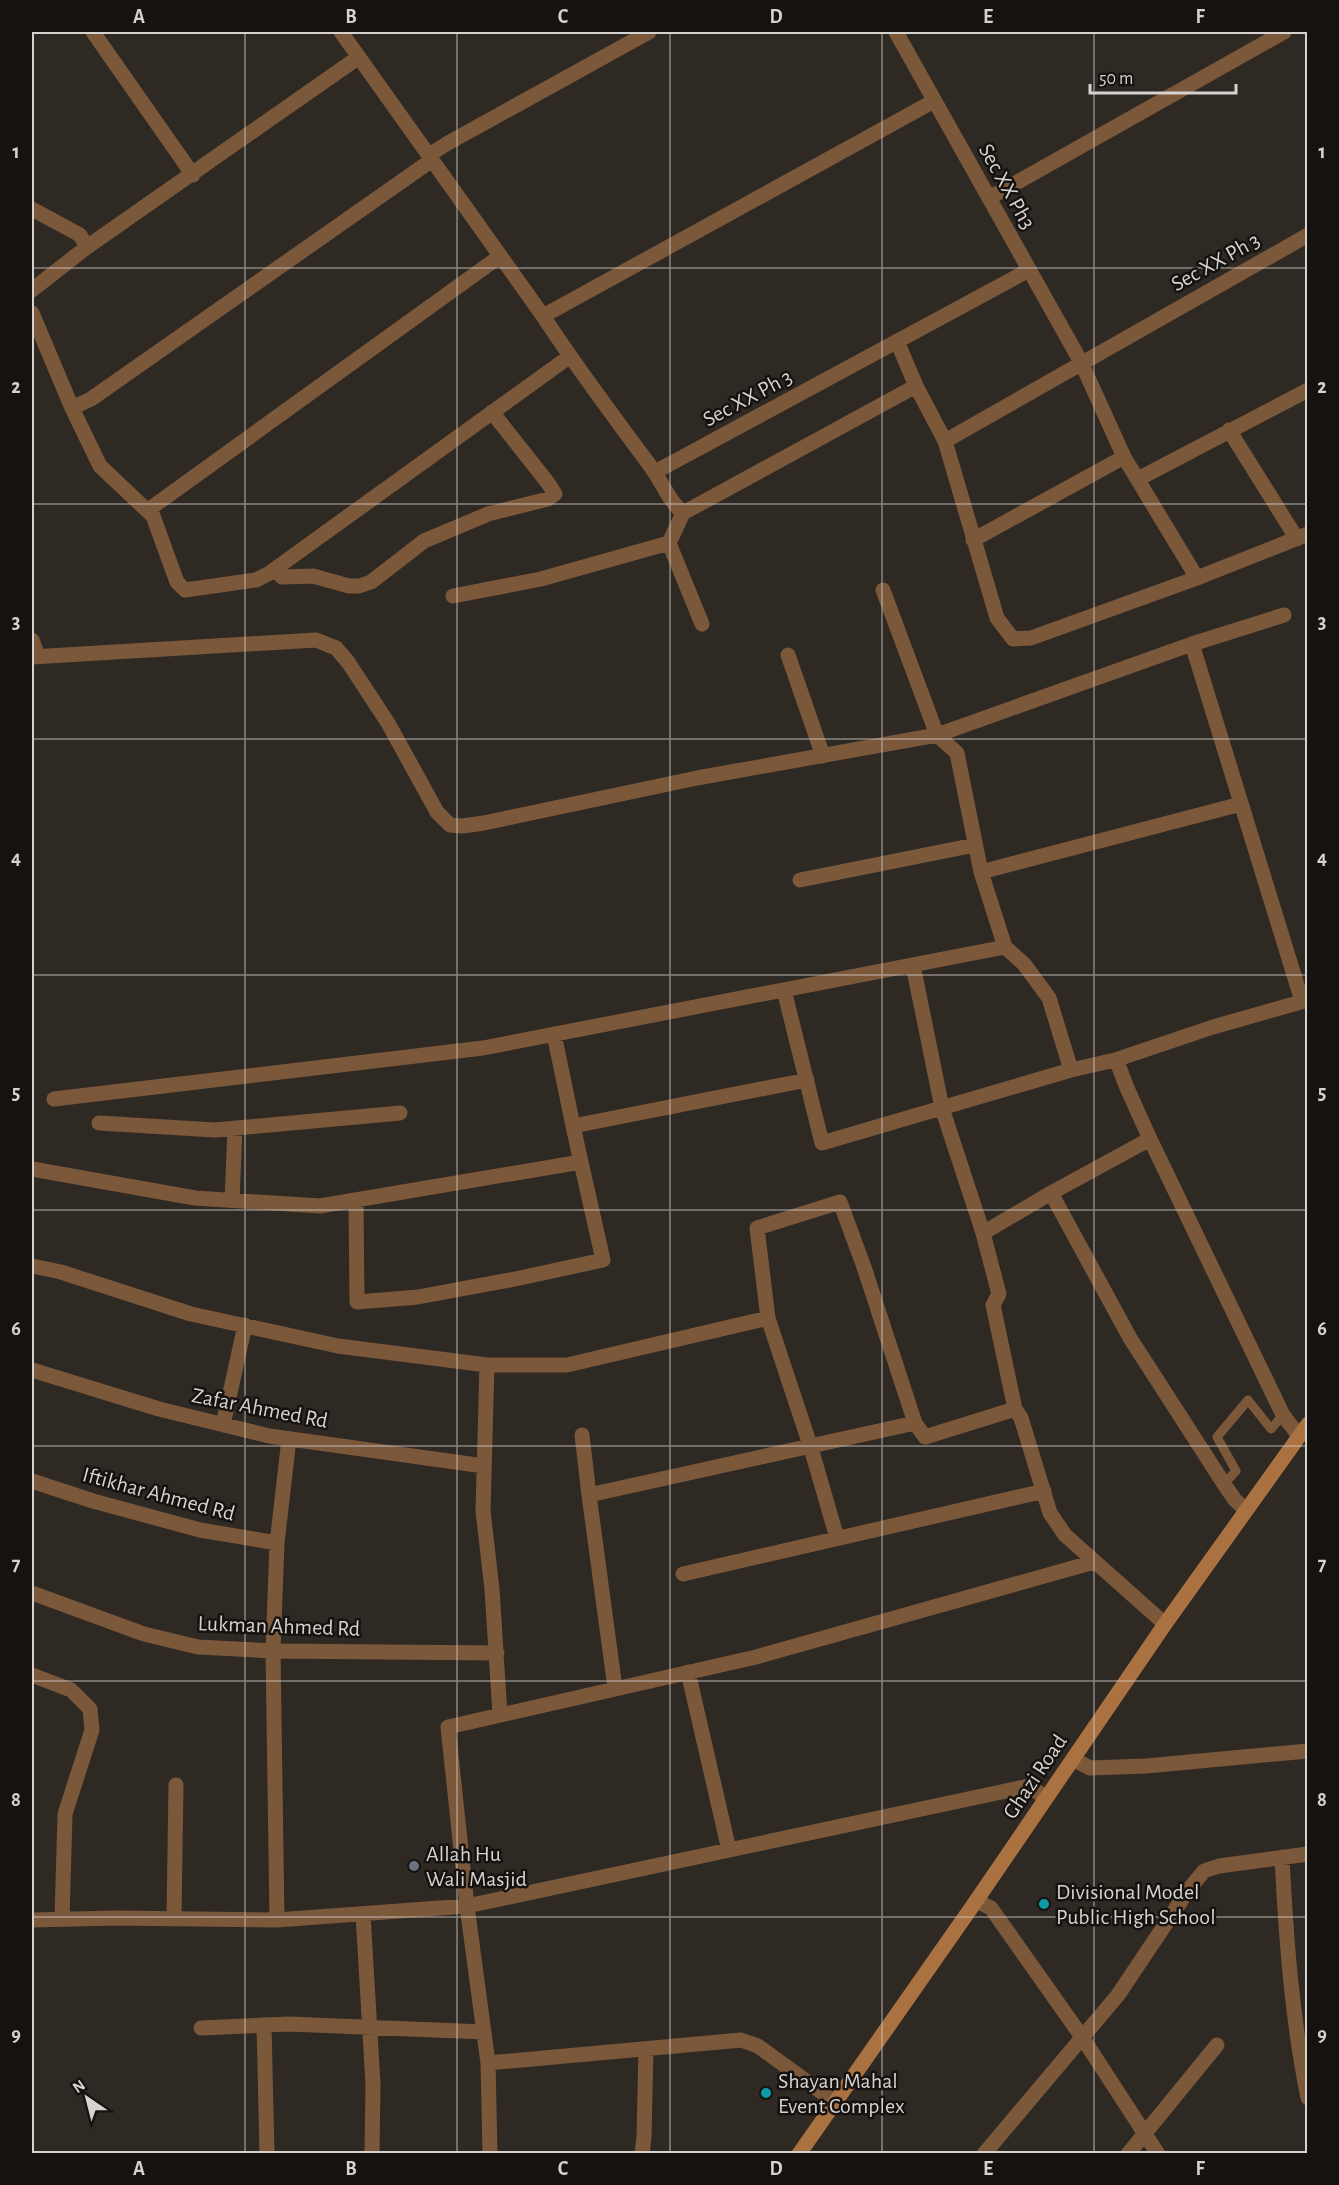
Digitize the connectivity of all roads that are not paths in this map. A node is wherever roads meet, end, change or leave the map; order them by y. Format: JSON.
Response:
{"nodes":[{"id":1,"x":93,"y":32,"type":"edge"},
{"id":2,"x":341,"y":32,"type":"edge"},
{"id":3,"x":649,"y":32,"type":"edge"},
{"id":4,"x":896,"y":32,"type":"edge"},
{"id":5,"x":1284,"y":32,"type":"edge"},
{"id":6,"x":359,"y":57,"type":"junction"},
{"id":7,"x":934,"y":101,"type":"junction"},
{"id":8,"x":431,"y":158,"type":"junction"},
{"id":9,"x":193,"y":175,"type":"junction"},
{"id":10,"x":989,"y":198,"type":"junction"},
{"id":11,"x":32,"y":209,"type":"edge"},
{"id":12,"x":1308,"y":235,"type":"edge"},
{"id":13,"x":87,"y":247,"type":"junction"},
{"id":14,"x":499,"y":257,"type":"junction"},
{"id":15,"x":1029,"y":270,"type":"junction"},
{"id":16,"x":32,"y":290,"type":"edge"},
{"id":17,"x":32,"y":313,"type":"edge"},
{"id":18,"x":543,"y":316,"type":"junction"},
{"id":19,"x":897,"y":341,"type":"junction"},
{"id":20,"x":569,"y":357,"type":"junction"},
{"id":21,"x":1081,"y":362,"type":"junction"},
{"id":22,"x":916,"y":386,"type":"junction"},
{"id":23,"x":1308,"y":390,"type":"edge"},
{"id":24,"x":72,"y":408,"type":"junction"},
{"id":25,"x":492,"y":412,"type":"junction"},
{"id":26,"x":1229,"y":430,"type":"junction"},
{"id":27,"x":945,"y":441,"type":"junction"},
{"id":28,"x":1124,"y":457,"type":"junction"},
{"id":29,"x":655,"y":472,"type":"junction"},
{"id":30,"x":1138,"y":479,"type":"junction"},
{"id":31,"x":147,"y":510,"type":"junction"},
{"id":32,"x":683,"y":513,"type":"junction"},
{"id":33,"x":1302,"y":537,"type":"edge"},
{"id":34,"x":973,"y":540,"type":"junction"},
{"id":35,"x":669,"y":543,"type":"junction"},
{"id":36,"x":275,"y":569,"type":"junction"},
{"id":37,"x":1197,"y":578,"type":"junction"},
{"id":38,"x":883,"y":590,"type":"dead end"},
{"id":39,"x":453,"y":596,"type":"dead end"},
{"id":40,"x":1284,"y":615,"type":"dead end"},
{"id":41,"x":702,"y":624,"type":"dead end"},
{"id":42,"x":32,"y":640,"type":"edge"},
{"id":43,"x":1192,"y":644,"type":"junction"},
{"id":44,"x":788,"y":655,"type":"dead end"},
{"id":45,"x":35,"y":656,"type":"edge"},
{"id":46,"x":937,"y":735,"type":"junction"},
{"id":47,"x":823,"y":756,"type":"junction"},
{"id":48,"x":1241,"y":804,"type":"junction"},
{"id":49,"x":975,"y":845,"type":"junction"},
{"id":50,"x":981,"y":872,"type":"junction"},
{"id":51,"x":800,"y":880,"type":"dead end"},
{"id":52,"x":1005,"y":947,"type":"junction"},
{"id":53,"x":913,"y":965,"type":"junction"},
{"id":54,"x":784,"y":990,"type":"junction"},
{"id":55,"x":1305,"y":1001,"type":"edge"},
{"id":56,"x":554,"y":1034,"type":"junction"},
{"id":57,"x":1115,"y":1060,"type":"junction"},
{"id":58,"x":1071,"y":1070,"type":"junction"},
{"id":59,"x":807,"y":1080,"type":"junction"},
{"id":60,"x":54,"y":1099,"type":"dead end"},
{"id":61,"x":942,"y":1108,"type":"junction"},
{"id":62,"x":400,"y":1113,"type":"dead end"},
{"id":63,"x":99,"y":1123,"type":"dead end"},
{"id":64,"x":573,"y":1126,"type":"junction"},
{"id":65,"x":235,"y":1128,"type":"junction"},
{"id":66,"x":1150,"y":1139,"type":"junction"},
{"id":67,"x":581,"y":1162,"type":"junction"},
{"id":68,"x":32,"y":1169,"type":"edge"},
{"id":69,"x":1052,"y":1193,"type":"junction"},
{"id":70,"x":232,"y":1200,"type":"junction"},
{"id":71,"x":356,"y":1200,"type":"junction"},
{"id":72,"x":983,"y":1233,"type":"junction"},
{"id":73,"x":32,"y":1266,"type":"edge"},
{"id":74,"x":768,"y":1318,"type":"junction"},
{"id":75,"x":245,"y":1325,"type":"junction"},
{"id":76,"x":487,"y":1365,"type":"junction"},
{"id":77,"x":32,"y":1370,"type":"edge"},
{"id":78,"x":1015,"y":1409,"type":"junction"},
{"id":79,"x":1283,"y":1415,"type":"junction"},
{"id":80,"x":915,"y":1423,"type":"junction"},
{"id":81,"x":224,"y":1425,"type":"junction"},
{"id":82,"x":1303,"y":1430,"type":"edge"},
{"id":83,"x":582,"y":1435,"type":"dead end"},
{"id":84,"x":289,"y":1439,"type":"junction"},
{"id":85,"x":810,"y":1448,"type":"junction"},
{"id":86,"x":484,"y":1466,"type":"junction"},
{"id":87,"x":32,"y":1481,"type":"edge"},
{"id":88,"x":1224,"y":1484,"type":"junction"},
{"id":89,"x":1044,"y":1491,"type":"junction"},
{"id":90,"x":589,"y":1495,"type":"junction"},
{"id":91,"x":1246,"y":1510,"type":"junction"},
{"id":92,"x":837,"y":1538,"type":"junction"},
{"id":93,"x":277,"y":1543,"type":"junction"},
{"id":94,"x":1094,"y":1562,"type":"junction"},
{"id":95,"x":683,"y":1574,"type":"dead end"},
{"id":96,"x":32,"y":1593,"type":"edge"},
{"id":97,"x":1165,"y":1624,"type":"junction"},
{"id":98,"x":273,"y":1651,"type":"junction"},
{"id":99,"x":497,"y":1653,"type":"junction"},
{"id":100,"x":688,"y":1672,"type":"junction"},
{"id":101,"x":32,"y":1675,"type":"edge"},
{"id":102,"x":615,"y":1688,"type":"junction"},
{"id":103,"x":500,"y":1715,"type":"junction"},
{"id":104,"x":1308,"y":1751,"type":"edge"},
{"id":105,"x":1073,"y":1759,"type":"junction"},
{"id":106,"x":176,"y":1785,"type":"dead end"},
{"id":107,"x":1046,"y":1798,"type":"junction"},
{"id":108,"x":729,"y":1850,"type":"junction"},
{"id":109,"x":1308,"y":1854,"type":"edge"},
{"id":110,"x":1282,"y":1857,"type":"junction"},
{"id":111,"x":976,"y":1901,"type":"junction"},
{"id":112,"x":467,"y":1906,"type":"junction"},
{"id":113,"x":363,"y":1914,"type":"junction"},
{"id":114,"x":174,"y":1918,"type":"junction"},
{"id":115,"x":62,"y":1919,"type":"junction"},
{"id":116,"x":32,"y":1920,"type":"edge"},
{"id":117,"x":278,"y":1920,"type":"junction"},
{"id":118,"x":264,"y":2025,"type":"junction"},
{"id":119,"x":369,"y":2026,"type":"junction"},
{"id":120,"x":201,"y":2028,"type":"dead end"},
{"id":121,"x":484,"y":2032,"type":"junction"},
{"id":122,"x":1082,"y":2037,"type":"junction"},
{"id":123,"x":1217,"y":2045,"type":"dead end"},
{"id":124,"x":646,"y":2049,"type":"junction"},
{"id":125,"x":488,"y":2063,"type":"junction"},
{"id":126,"x":1308,"y":2098,"type":"edge"},
{"id":127,"x":835,"y":2102,"type":"junction"},
{"id":128,"x":1145,"y":2134,"type":"junction"},
{"id":129,"x":267,"y":2154,"type":"edge"},
{"id":130,"x":372,"y":2154,"type":"edge"},
{"id":131,"x":490,"y":2154,"type":"edge"},
{"id":132,"x":642,"y":2154,"type":"edge"},
{"id":133,"x":799,"y":2154,"type":"edge"},
{"id":134,"x":984,"y":2154,"type":"edge"},
{"id":135,"x":1128,"y":2154,"type":"edge"},
{"id":136,"x":1158,"y":2154,"type":"edge"}],
"edges":[{"from":1,"to":9,"type":"street"},
{"from":2,"to":6,"type":"street"},
{"from":3,"to":8,"type":"street"},
{"from":4,"to":7,"type":"street","name":"Sec XX Ph3"},
{"from":5,"to":10,"type":"street"},
{"from":6,"to":8,"type":"street"},
{"from":6,"to":9,"type":"street"},
{"from":7,"to":10,"type":"street","name":"Sec XX Ph3"},
{"from":7,"to":18,"type":"street"},
{"from":8,"to":14,"type":"street"},
{"from":8,"to":24,"type":"street"},
{"from":9,"to":13,"type":"street"},
{"from":10,"to":15,"type":"street","name":"Sec XX Ph3"},
{"from":11,"to":13,"type":"street"},
{"from":12,"to":21,"type":"street","name":"Sec XX Ph 3"},
{"from":13,"to":16,"type":"street"},
{"from":14,"to":18,"type":"street"},
{"from":14,"to":31,"type":"street"},
{"from":15,"to":19,"type":"street","name":"Sec XX Ph 3"},
{"from":15,"to":21,"type":"street","name":"Sec XX Ph3"},
{"from":17,"to":24,"type":"street"},
{"from":18,"to":20,"type":"street"},
{"from":19,"to":22,"type":"street"},
{"from":19,"to":29,"type":"street","name":"Sec XX Ph 3"},
{"from":20,"to":25,"type":"street"},
{"from":20,"to":29,"type":"street"},
{"from":21,"to":27,"type":"street","name":"Sec XX Ph 3"},
{"from":21,"to":28,"type":"street","name":"Sec XX Ph3"},
{"from":22,"to":27,"type":"street"},
{"from":22,"to":32,"type":"street"},
{"from":23,"to":26,"type":"street"},
{"from":24,"to":31,"type":"street"},
{"from":25,"to":36,"type":"street"},
{"from":25,"to":36,"type":"street"},
{"from":26,"to":30,"type":"street"},
{"from":26,"to":33,"type":"street"},
{"from":27,"to":34,"type":"street"},
{"from":28,"to":30,"type":"street","name":"Sec XX Ph3"},
{"from":28,"to":34,"type":"street"},
{"from":29,"to":32,"type":"street"},
{"from":30,"to":37,"type":"street","name":"Sec XX Ph3"},
{"from":31,"to":36,"type":"street"},
{"from":32,"to":35,"type":"street"},
{"from":33,"to":37,"type":"street"},
{"from":34,"to":37,"type":"street"},
{"from":35,"to":39,"type":"street"},
{"from":35,"to":41,"type":"street"},
{"from":38,"to":46,"type":"street"},
{"from":40,"to":43,"type":"street"},
{"from":42,"to":45,"type":"street"},
{"from":43,"to":46,"type":"street"},
{"from":43,"to":48,"type":"street"},
{"from":44,"to":47,"type":"street"},
{"from":45,"to":47,"type":"street"},
{"from":46,"to":47,"type":"street"},
{"from":46,"to":49,"type":"street"},
{"from":48,"to":50,"type":"street"},
{"from":48,"to":55,"type":"street"},
{"from":49,"to":50,"type":"street"},
{"from":49,"to":51,"type":"street"},
{"from":50,"to":52,"type":"street"},
{"from":52,"to":53,"type":"street"},
{"from":52,"to":58,"type":"street"},
{"from":53,"to":54,"type":"street"},
{"from":53,"to":61,"type":"street"},
{"from":54,"to":56,"type":"street"},
{"from":54,"to":59,"type":"street"},
{"from":55,"to":57,"type":"street"},
{"from":56,"to":60,"type":"street"},
{"from":56,"to":64,"type":"street"},
{"from":57,"to":58,"type":"street"},
{"from":57,"to":66,"type":"street"},
{"from":58,"to":61,"type":"street"},
{"from":59,"to":61,"type":"street"},
{"from":59,"to":64,"type":"street"},
{"from":61,"to":72,"type":"street"},
{"from":62,"to":65,"type":"street"},
{"from":63,"to":65,"type":"street"},
{"from":64,"to":67,"type":"street"},
{"from":65,"to":70,"type":"street"},
{"from":66,"to":69,"type":"street"},
{"from":66,"to":79,"type":"street"},
{"from":67,"to":71,"type":"street"},
{"from":67,"to":71,"type":"street"},
{"from":68,"to":70,"type":"street"},
{"from":69,"to":72,"type":"street"},
{"from":69,"to":88,"type":"street"},
{"from":70,"to":71,"type":"street"},
{"from":72,"to":78,"type":"street"},
{"from":73,"to":75,"type":"street"},
{"from":74,"to":76,"type":"street"},
{"from":74,"to":80,"type":"street"},
{"from":74,"to":85,"type":"street"},
{"from":75,"to":76,"type":"street"},
{"from":75,"to":81,"type":"street"},
{"from":76,"to":86,"type":"street"},
{"from":77,"to":81,"type":"street","name":"Zafar Ahmed Rd"},
{"from":78,"to":80,"type":"street"},
{"from":78,"to":89,"type":"street"},
{"from":79,"to":82,"type":"street"},
{"from":79,"to":88,"type":"lane"},
{"from":80,"to":85,"type":"street"},
{"from":81,"to":84,"type":"street","name":"Zafar Ahmed Rd"},
{"from":82,"to":91,"type":"main road","name":"Ghazi Road"},
{"from":83,"to":90,"type":"street"},
{"from":84,"to":86,"type":"street","name":"Zafar Ahmed Rd"},
{"from":84,"to":93,"type":"street"},
{"from":85,"to":90,"type":"street"},
{"from":85,"to":92,"type":"street"},
{"from":86,"to":99,"type":"street"},
{"from":87,"to":93,"type":"street","name":"Iftikhar Ahmed Rd"},
{"from":88,"to":91,"type":"street"},
{"from":89,"to":92,"type":"street"},
{"from":89,"to":94,"type":"street"},
{"from":90,"to":102,"type":"street"},
{"from":91,"to":97,"type":"main road","name":"Ghazi Road"},
{"from":92,"to":95,"type":"street"},
{"from":93,"to":98,"type":"street"},
{"from":94,"to":97,"type":"street"},
{"from":94,"to":100,"type":"street"},
{"from":96,"to":98,"type":"street","name":"Lukman Ahmed Rd"},
{"from":97,"to":105,"type":"main road","name":"Ghazi Road"},
{"from":98,"to":99,"type":"street","name":"Lukman Ahmed Rd"},
{"from":98,"to":117,"type":"street"},
{"from":99,"to":103,"type":"street"},
{"from":100,"to":102,"type":"street"},
{"from":100,"to":108,"type":"street"},
{"from":101,"to":115,"type":"street"},
{"from":102,"to":103,"type":"street"},
{"from":103,"to":112,"type":"street"},
{"from":104,"to":105,"type":"street"},
{"from":105,"to":107,"type":"main road","name":"Ghazi Road"},
{"from":106,"to":114,"type":"street"},
{"from":107,"to":108,"type":"street"},
{"from":107,"to":111,"type":"main road","name":"Ghazi Road"},
{"from":108,"to":112,"type":"street"},
{"from":109,"to":110,"type":"street"},
{"from":110,"to":122,"type":"street"},
{"from":110,"to":126,"type":"street"},
{"from":111,"to":122,"type":"street"},
{"from":111,"to":127,"type":"main road","name":"Ghazi Road"},
{"from":112,"to":113,"type":"street"},
{"from":112,"to":121,"type":"street"},
{"from":113,"to":117,"type":"street"},
{"from":113,"to":119,"type":"street"},
{"from":114,"to":115,"type":"street"},
{"from":114,"to":117,"type":"street"},
{"from":115,"to":116,"type":"street"},
{"from":118,"to":119,"type":"street"},
{"from":118,"to":120,"type":"street"},
{"from":118,"to":129,"type":"street"},
{"from":119,"to":121,"type":"street"},
{"from":119,"to":130,"type":"street"},
{"from":121,"to":125,"type":"street"},
{"from":122,"to":128,"type":"street"},
{"from":122,"to":134,"type":"street"},
{"from":123,"to":128,"type":"street"},
{"from":124,"to":125,"type":"street"},
{"from":124,"to":127,"type":"street"},
{"from":124,"to":132,"type":"street"},
{"from":125,"to":131,"type":"street"},
{"from":127,"to":133,"type":"main road","name":"Ghazi Road"},
{"from":128,"to":135,"type":"street"},
{"from":128,"to":136,"type":"street"}]}
